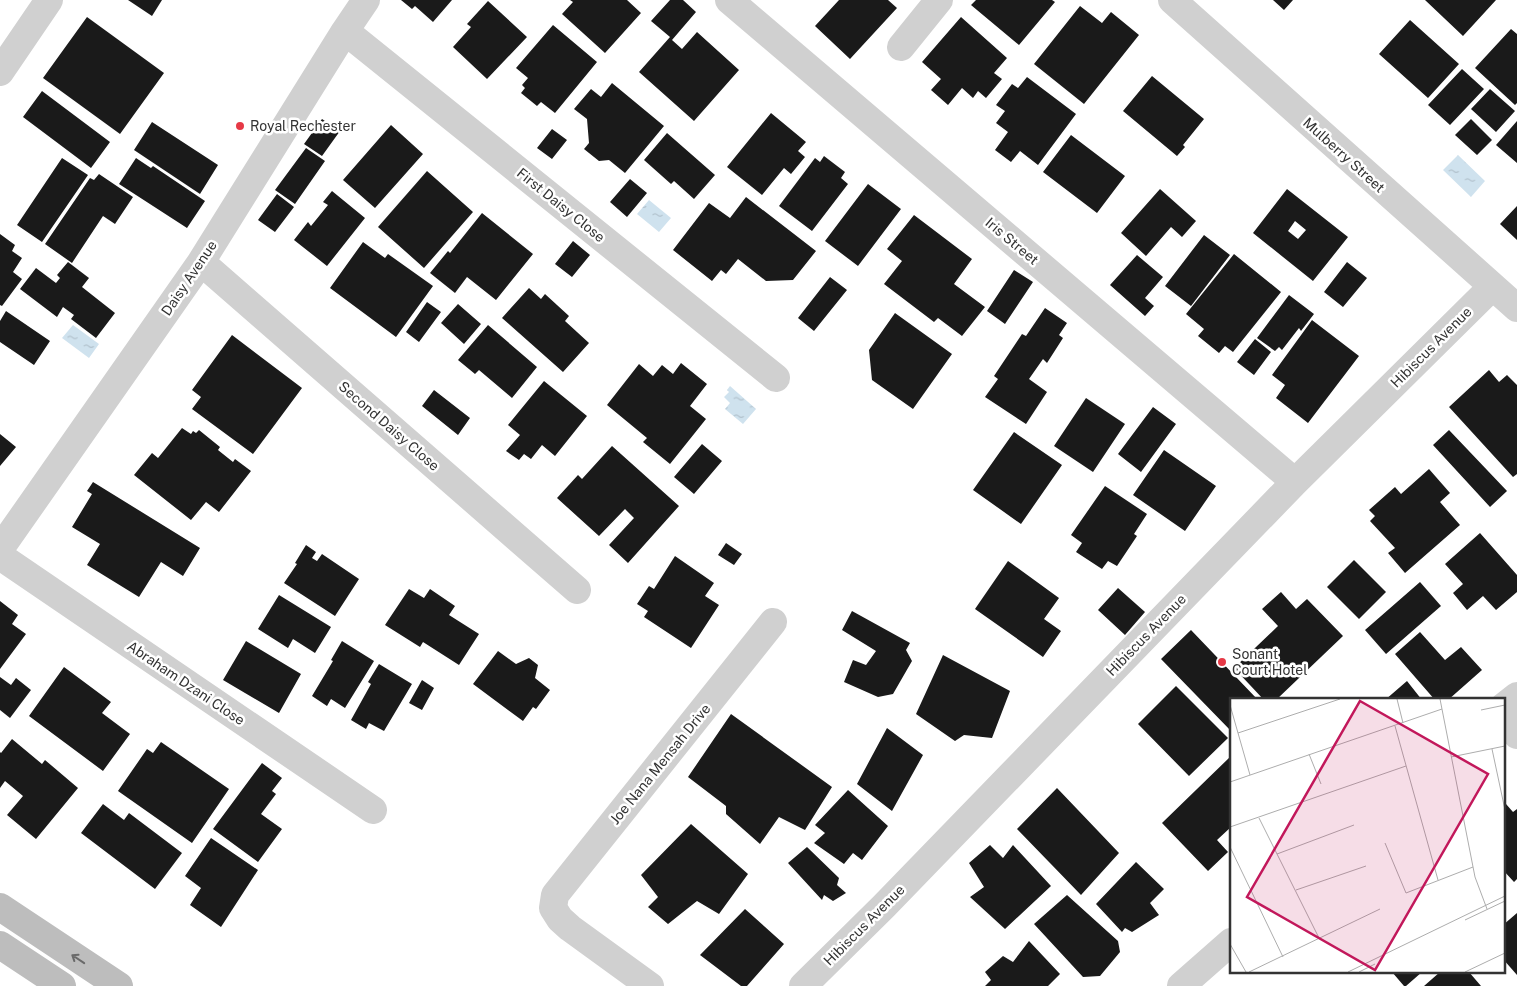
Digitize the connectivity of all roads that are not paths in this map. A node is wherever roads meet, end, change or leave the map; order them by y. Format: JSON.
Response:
{"nodes":[{"id":1,"x":49,"y":0,"type":"edge"},
{"id":2,"x":366,"y":0,"type":"edge"},
{"id":3,"x":730,"y":0,"type":"edge"},
{"id":4,"x":939,"y":0,"type":"edge"},
{"id":5,"x":1172,"y":0,"type":"edge"},
{"id":6,"x":346,"y":31,"type":"junction"},
{"id":7,"x":901,"y":47,"type":"dead end"},
{"id":8,"x":0,"y":72,"type":"edge"},
{"id":9,"x":200,"y":262,"type":"junction"},
{"id":10,"x":1492,"y":287,"type":"junction"},
{"id":11,"x":1517,"y":308,"type":"edge"},
{"id":12,"x":776,"y":378,"type":"dead end"},
{"id":13,"x":1295,"y":482,"type":"junction"},
{"id":14,"x":0,"y":549,"type":"edge"},
{"id":15,"x":0,"y":556,"type":"edge"},
{"id":16,"x":577,"y":590,"type":"dead end"},
{"id":17,"x":773,"y":622,"type":"dead end"},
{"id":18,"x":1517,"y":696,"type":"edge"},
{"id":19,"x":1504,"y":706,"type":"edge"},
{"id":20,"x":1504,"y":720,"type":"edge"},
{"id":21,"x":1517,"y":735,"type":"edge"},
{"id":22,"x":373,"y":810,"type":"dead end"},
{"id":23,"x":0,"y":907,"type":"edge"},
{"id":24,"x":1230,"y":943,"type":"edge"},
{"id":25,"x":0,"y":946,"type":"edge"},
{"id":26,"x":62,"y":986,"type":"edge"},
{"id":27,"x":119,"y":986,"type":"edge"},
{"id":28,"x":650,"y":986,"type":"edge"},
{"id":29,"x":803,"y":986,"type":"edge"},
{"id":30,"x":1181,"y":986,"type":"edge"}],
"edges":[{"from":1,"to":8,"type":"street"},
{"from":2,"to":6,"type":"street","name":"Daisy Avenue"},
{"from":3,"to":13,"type":"street","name":"Iris Street"},
{"from":4,"to":7,"type":"street"},
{"from":5,"to":10,"type":"street","name":"Mulberry Street"},
{"from":6,"to":9,"type":"street","name":"Daisy Avenue"},
{"from":6,"to":12,"type":"street","name":"First Daisy Close"},
{"from":9,"to":14,"type":"street","name":"Daisy Avenue"},
{"from":9,"to":16,"type":"street","name":"Second Daisy Close"},
{"from":10,"to":11,"type":"street","name":"Mulberry Street"},
{"from":10,"to":13,"type":"street","name":"Hibiscus Avenue"},
{"from":13,"to":29,"type":"street","name":"Hibiscus Avenue"},
{"from":15,"to":22,"type":"street","name":"Abraham Dzani Close"},
{"from":17,"to":28,"type":"street","name":"Joe Nana Mensah Drive"},
{"from":18,"to":19,"type":"street"},
{"from":20,"to":21,"type":"street"},
{"from":27,"to":23,"type":"main road","one_way":true},
{"from":24,"to":30,"type":"street"},
{"from":25,"to":26,"type":"main road"}]}
